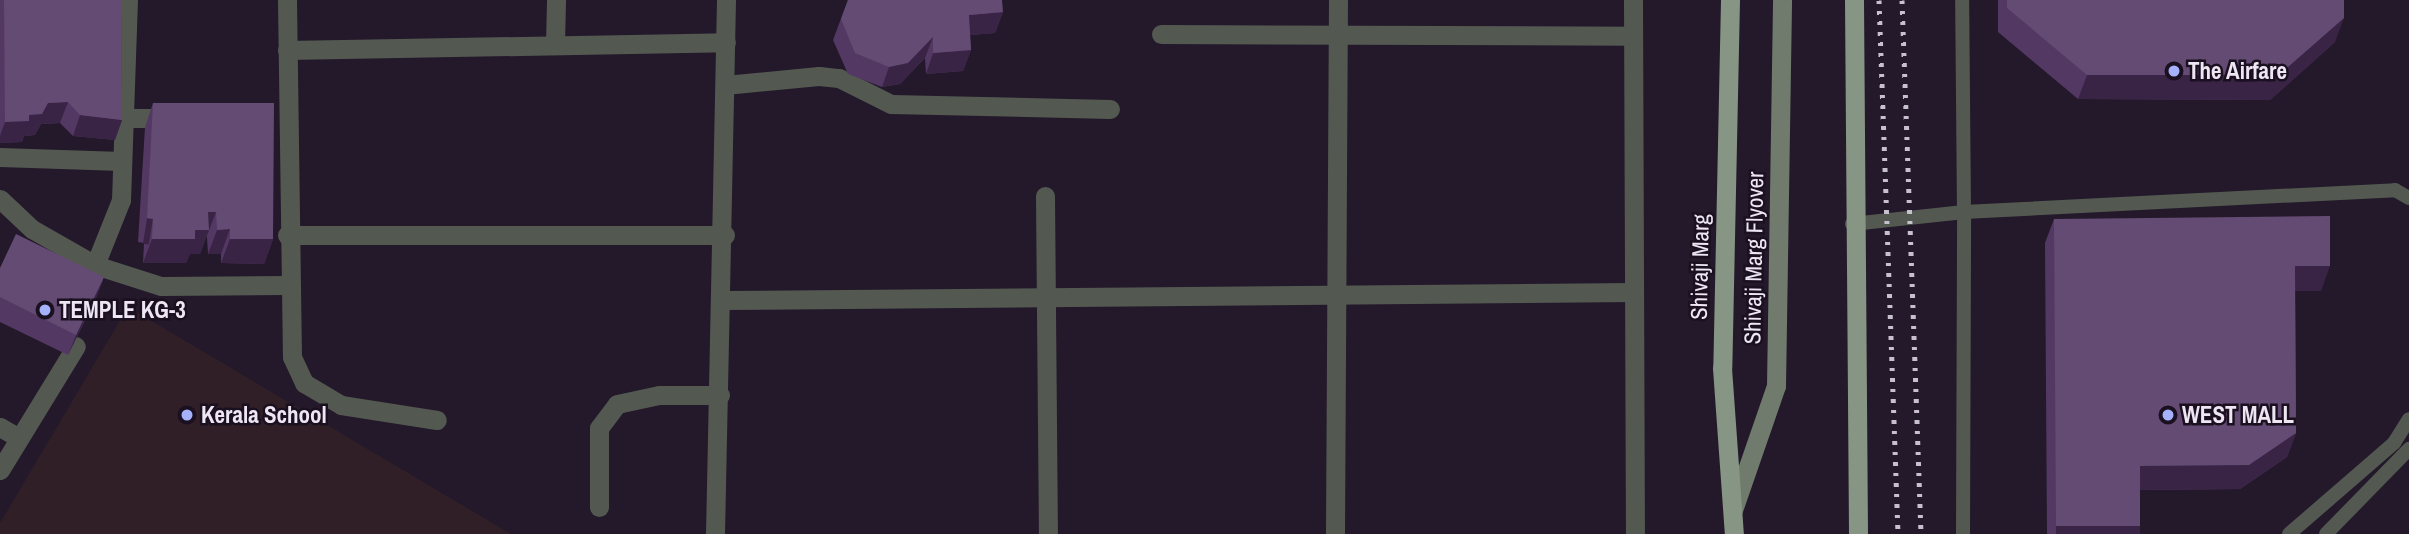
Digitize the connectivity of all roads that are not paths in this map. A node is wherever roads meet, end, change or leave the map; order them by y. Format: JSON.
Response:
{"nodes":[{"id":1,"x":128,"y":0,"type":"edge"},
{"id":2,"x":287,"y":0,"type":"edge"},
{"id":3,"x":556,"y":0,"type":"edge"},
{"id":4,"x":726,"y":0,"type":"edge"},
{"id":5,"x":1338,"y":0,"type":"edge"},
{"id":6,"x":1633,"y":0,"type":"edge"},
{"id":7,"x":1730,"y":0,"type":"edge"},
{"id":8,"x":1782,"y":0,"type":"edge"},
{"id":9,"x":1854,"y":0,"type":"edge"},
{"id":10,"x":1962,"y":0,"type":"edge"},
{"id":11,"x":1160,"y":34,"type":"dead end"},
{"id":12,"x":1338,"y":34,"type":"junction"},
{"id":13,"x":1633,"y":36,"type":"junction"},
{"id":14,"x":726,"y":42,"type":"junction"},
{"id":15,"x":555,"y":45,"type":"junction"},
{"id":16,"x":287,"y":50,"type":"junction"},
{"id":17,"x":725,"y":85,"type":"junction"},
{"id":18,"x":1110,"y":109,"type":"dead end"},
{"id":19,"x":192,"y":117,"type":"edge"},
{"id":20,"x":260,"y":117,"type":"edge"},
{"id":21,"x":287,"y":117,"type":"junction"},
{"id":22,"x":124,"y":118,"type":"junction"},
{"id":23,"x":0,"y":157,"type":"edge"},
{"id":24,"x":122,"y":160,"type":"junction"},
{"id":25,"x":1045,"y":196,"type":"dead end"},
{"id":26,"x":2409,"y":198,"type":"edge"},
{"id":27,"x":0,"y":199,"type":"edge"},
{"id":28,"x":1964,"y":212,"type":"junction"},
{"id":29,"x":1852,"y":224,"type":"junction"},
{"id":30,"x":287,"y":235,"type":"junction"},
{"id":31,"x":725,"y":235,"type":"junction"},
{"id":32,"x":95,"y":265,"type":"junction"},
{"id":33,"x":287,"y":285,"type":"junction"},
{"id":34,"x":1634,"y":292,"type":"junction"},
{"id":35,"x":1336,"y":295,"type":"junction"},
{"id":36,"x":1050,"y":297,"type":"junction"},
{"id":37,"x":724,"y":300,"type":"junction"},
{"id":38,"x":76,"y":346,"type":"edge"},
{"id":39,"x":720,"y":395,"type":"junction"},
{"id":40,"x":2409,"y":419,"type":"edge"},
{"id":41,"x":437,"y":420,"type":"dead end"},
{"id":42,"x":0,"y":427,"type":"edge"},
{"id":43,"x":19,"y":438,"type":"junction"},
{"id":44,"x":2409,"y":449,"type":"edge"},
{"id":45,"x":0,"y":470,"type":"edge"},
{"id":46,"x":599,"y":507,"type":"dead end"},
{"id":47,"x":1733,"y":510,"type":"junction"},
{"id":48,"x":2296,"y":532,"type":"edge"},
{"id":49,"x":715,"y":534,"type":"edge"},
{"id":50,"x":1048,"y":534,"type":"edge"},
{"id":51,"x":1335,"y":534,"type":"edge"},
{"id":52,"x":1635,"y":534,"type":"edge"},
{"id":53,"x":1734,"y":534,"type":"edge"},
{"id":54,"x":1858,"y":534,"type":"edge"},
{"id":55,"x":1963,"y":534,"type":"edge"},
{"id":56,"x":2326,"y":534,"type":"edge"}],
"edges":[{"from":1,"to":22,"type":"street"},
{"from":2,"to":16,"type":"street"},
{"from":3,"to":15,"type":"street"},
{"from":4,"to":14,"type":"street"},
{"from":5,"to":12,"type":"street"},
{"from":6,"to":13,"type":"street"},
{"from":7,"to":47,"type":"main road","name":"Shivaji Marg"},
{"from":8,"to":47,"type":"main road","name":"Shivaji Marg Flyover"},
{"from":9,"to":29,"type":"main road"},
{"from":10,"to":28,"type":"lane"},
{"from":11,"to":12,"type":"street"},
{"from":12,"to":13,"type":"street"},
{"from":12,"to":35,"type":"street"},
{"from":13,"to":34,"type":"street"},
{"from":14,"to":15,"type":"street"},
{"from":14,"to":17,"type":"street"},
{"from":15,"to":16,"type":"street"},
{"from":16,"to":21,"type":"street"},
{"from":17,"to":18,"type":"street"},
{"from":17,"to":31,"type":"street"},
{"from":19,"to":22,"type":"street"},
{"from":20,"to":21,"type":"street"},
{"from":21,"to":30,"type":"street"},
{"from":22,"to":24,"type":"street"},
{"from":23,"to":24,"type":"street"},
{"from":24,"to":32,"type":"street"},
{"from":25,"to":36,"type":"street"},
{"from":26,"to":28,"type":"lane"},
{"from":27,"to":32,"type":"street"},
{"from":28,"to":29,"type":"lane"},
{"from":28,"to":55,"type":"lane"},
{"from":29,"to":54,"type":"main road"},
{"from":30,"to":31,"type":"street"},
{"from":30,"to":33,"type":"street"},
{"from":31,"to":37,"type":"street"},
{"from":32,"to":33,"type":"street"},
{"from":33,"to":41,"type":"street"},
{"from":34,"to":35,"type":"street"},
{"from":34,"to":52,"type":"street"},
{"from":35,"to":36,"type":"street"},
{"from":35,"to":51,"type":"street"},
{"from":36,"to":37,"type":"street"},
{"from":36,"to":50,"type":"street"},
{"from":37,"to":39,"type":"street"},
{"from":38,"to":43,"type":"street"},
{"from":39,"to":46,"type":"street"},
{"from":39,"to":49,"type":"street"},
{"from":40,"to":48,"type":"lane"},
{"from":42,"to":43,"type":"street"},
{"from":43,"to":45,"type":"street"},
{"from":44,"to":56,"type":"lane"},
{"from":47,"to":53,"type":"main road","name":"Shivaji Marg"}]}
